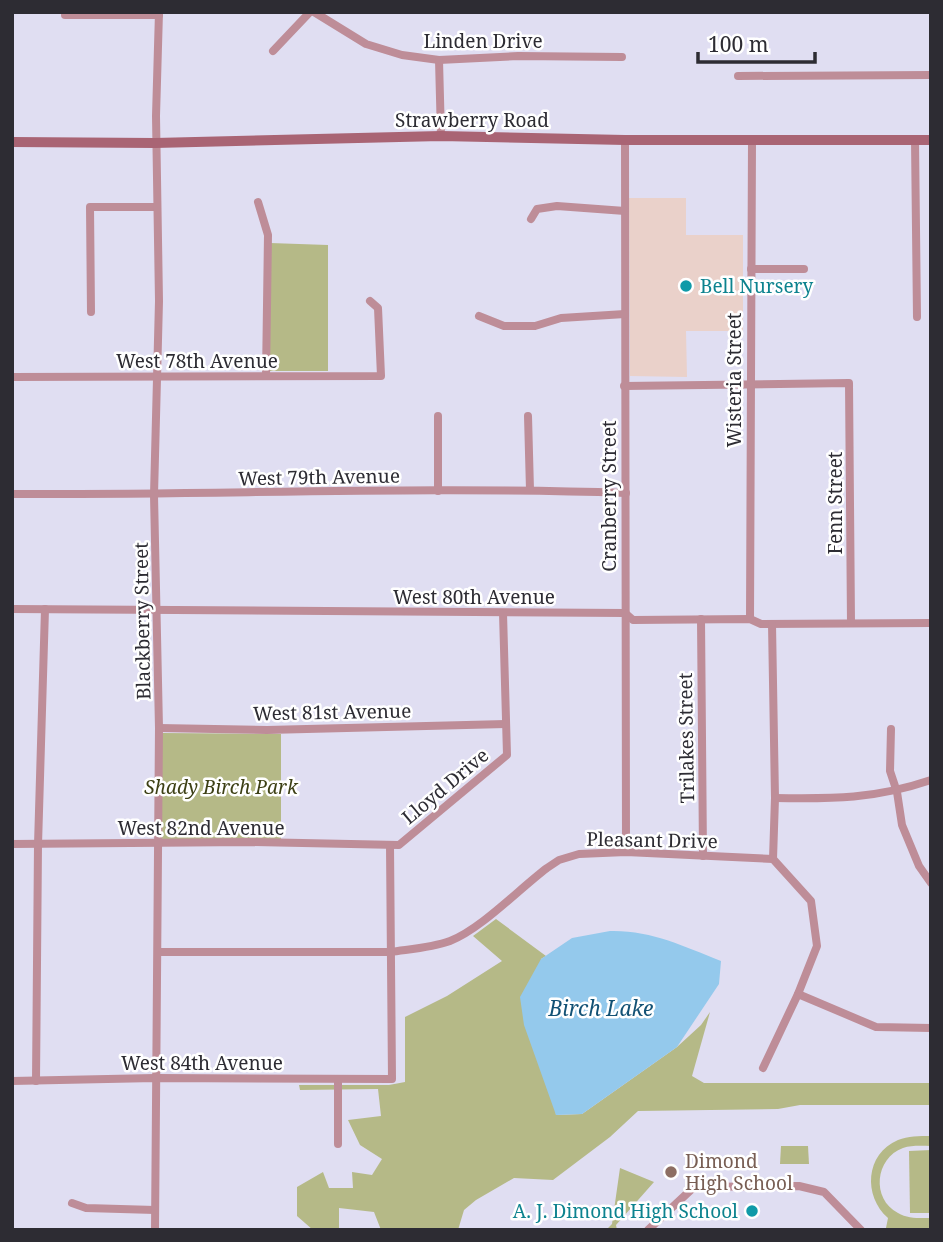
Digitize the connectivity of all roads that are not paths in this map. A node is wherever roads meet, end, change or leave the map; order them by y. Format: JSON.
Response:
{"nodes":[{"id":1,"x":312,"y":12,"type":"edge"},
{"id":2,"x":159,"y":13,"type":"edge"},
{"id":3,"x":65,"y":15,"type":"dead end"},
{"id":4,"x":273,"y":51,"type":"dead end"},
{"id":5,"x":622,"y":57,"type":"dead end"},
{"id":6,"x":439,"y":60,"type":"junction"},
{"id":7,"x":931,"y":75,"type":"edge"},
{"id":8,"x":738,"y":76,"type":"dead end"},
{"id":9,"x":442,"y":136,"type":"junction"},
{"id":10,"x":931,"y":139,"type":"edge"},
{"id":11,"x":915,"y":140,"type":"junction"},
{"id":12,"x":625,"y":141,"type":"junction"},
{"id":13,"x":752,"y":141,"type":"junction"},
{"id":14,"x":12,"y":142,"type":"edge"},
{"id":15,"x":155,"y":144,"type":"junction"},
{"id":16,"x":258,"y":202,"type":"dead end"},
{"id":17,"x":156,"y":207,"type":"junction"},
{"id":18,"x":625,"y":211,"type":"junction"},
{"id":19,"x":531,"y":219,"type":"dead end"},
{"id":20,"x":751,"y":269,"type":"junction"},
{"id":21,"x":804,"y":269,"type":"dead end"},
{"id":22,"x":370,"y":301,"type":"dead end"},
{"id":23,"x":91,"y":312,"type":"dead end"},
{"id":24,"x":625,"y":314,"type":"junction"},
{"id":25,"x":479,"y":316,"type":"dead end"},
{"id":26,"x":917,"y":317,"type":"dead end"},
{"id":27,"x":266,"y":376,"type":"junction"},
{"id":28,"x":12,"y":377,"type":"edge"},
{"id":29,"x":156,"y":377,"type":"junction"},
{"id":30,"x":624,"y":386,"type":"junction"},
{"id":31,"x":750,"y":386,"type":"junction"},
{"id":32,"x":438,"y":416,"type":"dead end"},
{"id":33,"x":528,"y":416,"type":"dead end"},
{"id":34,"x":530,"y":490,"type":"junction"},
{"id":35,"x":438,"y":491,"type":"junction"},
{"id":36,"x":626,"y":493,"type":"junction"},
{"id":37,"x":12,"y":494,"type":"edge"},
{"id":38,"x":154,"y":495,"type":"junction"},
{"id":39,"x":12,"y":609,"type":"edge"},
{"id":40,"x":45,"y":609,"type":"junction"},
{"id":41,"x":159,"y":610,"type":"junction"},
{"id":42,"x":503,"y":613,"type":"junction"},
{"id":43,"x":625,"y":613,"type":"junction"},
{"id":44,"x":701,"y":619,"type":"junction"},
{"id":45,"x":750,"y":619,"type":"junction"},
{"id":46,"x":851,"y":622,"type":"junction"},
{"id":47,"x":931,"y":623,"type":"edge"},
{"id":48,"x":772,"y":624,"type":"junction"},
{"id":49,"x":506,"y":724,"type":"junction"},
{"id":50,"x":159,"y":728,"type":"junction"},
{"id":51,"x":891,"y":729,"type":"dead end"},
{"id":52,"x":931,"y":780,"type":"edge"},
{"id":53,"x":897,"y":792,"type":"junction"},
{"id":54,"x":775,"y":798,"type":"junction"},
{"id":55,"x":158,"y":844,"type":"junction"},
{"id":56,"x":12,"y":845,"type":"edge"},
{"id":57,"x":38,"y":845,"type":"junction"},
{"id":58,"x":390,"y":846,"type":"junction"},
{"id":59,"x":626,"y":852,"type":"junction"},
{"id":60,"x":703,"y":856,"type":"junction"},
{"id":61,"x":774,"y":859,"type":"junction"},
{"id":62,"x":931,"y":883,"type":"edge"},
{"id":63,"x":158,"y":952,"type":"junction"},
{"id":64,"x":390,"y":952,"type":"junction"},
{"id":65,"x":798,"y":994,"type":"junction"},
{"id":66,"x":931,"y":1028,"type":"edge"},
{"id":67,"x":763,"y":1068,"type":"dead end"},
{"id":68,"x":155,"y":1078,"type":"junction"},
{"id":69,"x":338,"y":1079,"type":"junction"},
{"id":70,"x":12,"y":1081,"type":"edge"},
{"id":71,"x":36,"y":1081,"type":"junction"},
{"id":72,"x":338,"y":1143,"type":"dead end"},
{"id":73,"x":72,"y":1203,"type":"dead end"},
{"id":74,"x":155,"y":1210,"type":"junction"},
{"id":75,"x":155,"y":1230,"type":"edge"},
{"id":76,"x":648,"y":1230,"type":"edge"},
{"id":77,"x":861,"y":1230,"type":"edge"}],
"edges":[{"from":1,"to":4,"type":"street"},
{"from":1,"to":6,"type":"street","name":"Linden Drive"},
{"from":2,"to":3,"type":"street"},
{"from":2,"to":15,"type":"street","name":"Blackberry Street"},
{"from":5,"to":6,"type":"street","name":"Linden Drive"},
{"from":6,"to":9,"type":"street"},
{"from":7,"to":8,"type":"street"},
{"from":9,"to":12,"type":"street","name":"Strawberry Road"},
{"from":9,"to":15,"type":"street","name":"Strawberry Road"},
{"from":10,"to":11,"type":"street","name":"Strawberry Road"},
{"from":11,"to":13,"type":"street","name":"Strawberry Road"},
{"from":11,"to":26,"type":"street"},
{"from":12,"to":13,"type":"street","name":"Strawberry Road"},
{"from":12,"to":18,"type":"street","name":"Cranberry Street"},
{"from":13,"to":20,"type":"street","name":"Wisteria Street"},
{"from":14,"to":15,"type":"street","name":"Strawberry Road"},
{"from":15,"to":17,"type":"street","name":"Blackberry Street"},
{"from":16,"to":27,"type":"street"},
{"from":17,"to":23,"type":"street"},
{"from":17,"to":29,"type":"street","name":"Blackberry Street"},
{"from":18,"to":19,"type":"street"},
{"from":18,"to":24,"type":"street","name":"Cranberry Street"},
{"from":20,"to":21,"type":"street"},
{"from":20,"to":31,"type":"street","name":"Wisteria Street"},
{"from":22,"to":27,"type":"street","name":"West 78th Avenue"},
{"from":24,"to":25,"type":"street"},
{"from":24,"to":30,"type":"street","name":"Cranberry Street"},
{"from":27,"to":29,"type":"street","name":"West 78th Avenue"},
{"from":28,"to":29,"type":"street","name":"West 78th Avenue"},
{"from":29,"to":38,"type":"street","name":"Blackberry Street"},
{"from":30,"to":31,"type":"street"},
{"from":30,"to":36,"type":"street","name":"Cranberry Street"},
{"from":31,"to":45,"type":"street","name":"Wisteria Street"},
{"from":31,"to":46,"type":"street","name":"Fenn Street"},
{"from":32,"to":35,"type":"street"},
{"from":33,"to":34,"type":"street"},
{"from":34,"to":35,"type":"street","name":"West 79th Avenue"},
{"from":34,"to":36,"type":"street","name":"West 79th Avenue"},
{"from":35,"to":38,"type":"street","name":"West 79th Avenue"},
{"from":36,"to":43,"type":"street","name":"Cranberry Street"},
{"from":37,"to":38,"type":"street","name":"West 79th Avenue"},
{"from":38,"to":41,"type":"street","name":"Blackberry Street"},
{"from":39,"to":40,"type":"street","name":"West 80th Avenue"},
{"from":40,"to":41,"type":"street","name":"West 80th Avenue"},
{"from":40,"to":57,"type":"street"},
{"from":41,"to":42,"type":"street","name":"West 80th Avenue"},
{"from":41,"to":50,"type":"street","name":"Blackberry Street"},
{"from":42,"to":43,"type":"street","name":"West 80th Avenue"},
{"from":42,"to":49,"type":"street","name":"Lloyd Drive"},
{"from":43,"to":44,"type":"street","name":"West 80th Avenue"},
{"from":43,"to":59,"type":"street","name":"Cranberry Street"},
{"from":44,"to":45,"type":"street","name":"West 80th Avenue"},
{"from":44,"to":60,"type":"street","name":"Trilakes Street"},
{"from":45,"to":48,"type":"street","name":"West 80th Avenue"},
{"from":46,"to":47,"type":"street","name":"West 80th Avenue"},
{"from":46,"to":48,"type":"street","name":"West 80th Avenue"},
{"from":48,"to":54,"type":"street"},
{"from":49,"to":50,"type":"street","name":"West 81st Avenue"},
{"from":49,"to":58,"type":"street","name":"Lloyd Drive"},
{"from":50,"to":55,"type":"street","name":"Blackberry Street"},
{"from":51,"to":53,"type":"street"},
{"from":52,"to":53,"type":"street"},
{"from":53,"to":54,"type":"street"},
{"from":53,"to":62,"type":"street"},
{"from":54,"to":61,"type":"street"},
{"from":55,"to":57,"type":"street","name":"West 82nd Avenue"},
{"from":55,"to":58,"type":"street","name":"West 82nd Avenue"},
{"from":55,"to":63,"type":"street","name":"Blackberry Street"},
{"from":56,"to":57,"type":"street","name":"West 82nd Avenue"},
{"from":57,"to":71,"type":"street"},
{"from":58,"to":64,"type":"street"},
{"from":59,"to":60,"type":"street","name":"Pleasant Drive"},
{"from":59,"to":64,"type":"street","name":"Pleasant Drive"},
{"from":60,"to":61,"type":"street","name":"Pleasant Drive"},
{"from":61,"to":65,"type":"street"},
{"from":63,"to":64,"type":"street","name":"Pleasant Drive"},
{"from":63,"to":68,"type":"street","name":"Blackberry Street"},
{"from":64,"to":69,"type":"street","name":"West 84th Avenue"},
{"from":65,"to":66,"type":"street"},
{"from":65,"to":67,"type":"street"},
{"from":68,"to":69,"type":"street","name":"West 84th Avenue"},
{"from":68,"to":71,"type":"street","name":"West 84th Avenue"},
{"from":68,"to":74,"type":"street","name":"Blackberry Street"},
{"from":69,"to":72,"type":"street"},
{"from":70,"to":71,"type":"street","name":"West 84th Avenue"},
{"from":73,"to":74,"type":"street"},
{"from":74,"to":75,"type":"street","name":"Blackberry Street"},
{"from":76,"to":77,"type":"street"}]}
